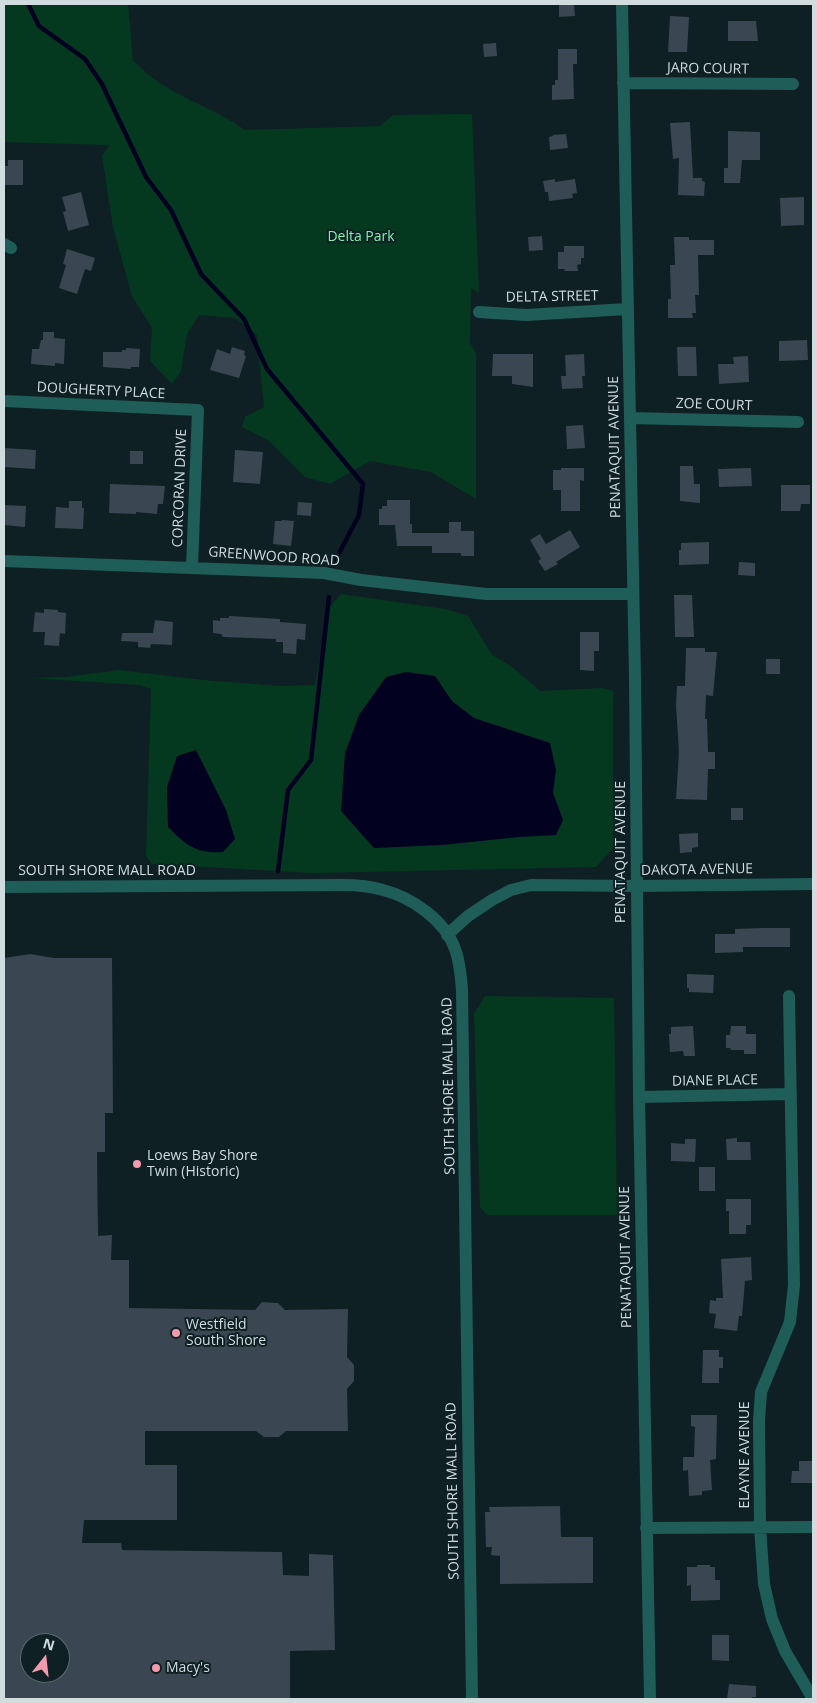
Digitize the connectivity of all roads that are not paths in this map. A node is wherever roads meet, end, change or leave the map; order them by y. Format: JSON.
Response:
{"nodes":[{"id":1,"x":622,"y":4,"type":"edge"},
{"id":2,"x":623,"y":83,"type":"junction"},
{"id":3,"x":793,"y":84,"type":"dead end"},
{"id":4,"x":627,"y":309,"type":"junction"},
{"id":5,"x":479,"y":312,"type":"dead end"},
{"id":6,"x":4,"y":401,"type":"edge"},
{"id":7,"x":198,"y":410,"type":"joint"},
{"id":8,"x":630,"y":418,"type":"junction"},
{"id":9,"x":798,"y":422,"type":"dead end"},
{"id":10,"x":4,"y":561,"type":"edge"},
{"id":11,"x":192,"y":567,"type":"junction"},
{"id":12,"x":632,"y":594,"type":"junction"},
{"id":13,"x":813,"y":884,"type":"edge"},
{"id":14,"x":4,"y":886,"type":"edge"},
{"id":15,"x":636,"y":886,"type":"junction"},
{"id":16,"x":447,"y":934,"type":"junction"},
{"id":17,"x":788,"y":996,"type":"dead end"},
{"id":18,"x":791,"y":1094,"type":"junction"},
{"id":19,"x":639,"y":1097,"type":"junction"},
{"id":20,"x":813,"y":1527,"type":"edge"},
{"id":21,"x":646,"y":1528,"type":"junction"},
{"id":22,"x":760,"y":1528,"type":"junction"},
{"id":23,"x":472,"y":1699,"type":"edge"},
{"id":24,"x":650,"y":1699,"type":"edge"},
{"id":25,"x":813,"y":1699,"type":"edge"}],
"edges":[{"from":1,"to":2,"type":"street","name":"PENATAQUIT AVENUE"},
{"from":2,"to":3,"type":"street","name":"JARO COURT"},
{"from":2,"to":4,"type":"street","name":"PENATAQUIT AVENUE"},
{"from":4,"to":5,"type":"street","name":"DELTA STREET"},
{"from":4,"to":8,"type":"street","name":"PENATAQUIT AVENUE"},
{"from":6,"to":7,"type":"street","name":"DOUGHERTY PLACE"},
{"from":7,"to":11,"type":"street","name":"CORCORAN DRIVE"},
{"from":8,"to":9,"type":"street","name":"ZOE COURT"},
{"from":8,"to":12,"type":"street","name":"PENATAQUIT AVENUE"},
{"from":10,"to":11,"type":"street","name":"GREENWOOD ROAD"},
{"from":11,"to":12,"type":"street","name":"GREENWOOD ROAD"},
{"from":12,"to":15,"type":"street","name":"PENATAQUIT AVENUE"},
{"from":13,"to":15,"type":"street","name":"DAKOTA AVENUE"},
{"from":14,"to":16,"type":"street","name":"SOUTH SHORE MALL ROAD"},
{"from":15,"to":16,"type":"street","name":"DAKOTA AVENUE"},
{"from":15,"to":19,"type":"street","name":"PENATAQUIT AVENUE"},
{"from":16,"to":23,"type":"street","name":"SOUTH SHORE MALL ROAD"},
{"from":17,"to":18,"type":"street","name":"ELAYNE AVENUE"},
{"from":18,"to":19,"type":"street","name":"DIANE PLACE"},
{"from":18,"to":22,"type":"street","name":"ELAYNE AVENUE"},
{"from":19,"to":21,"type":"street","name":"PENATAQUIT AVENUE"},
{"from":20,"to":22,"type":"street"},
{"from":21,"to":22,"type":"street"},
{"from":21,"to":24,"type":"street","name":"PENATAQUIT AVENUE"},
{"from":22,"to":25,"type":"street","name":"ELAYNE AVENUE"}]}
